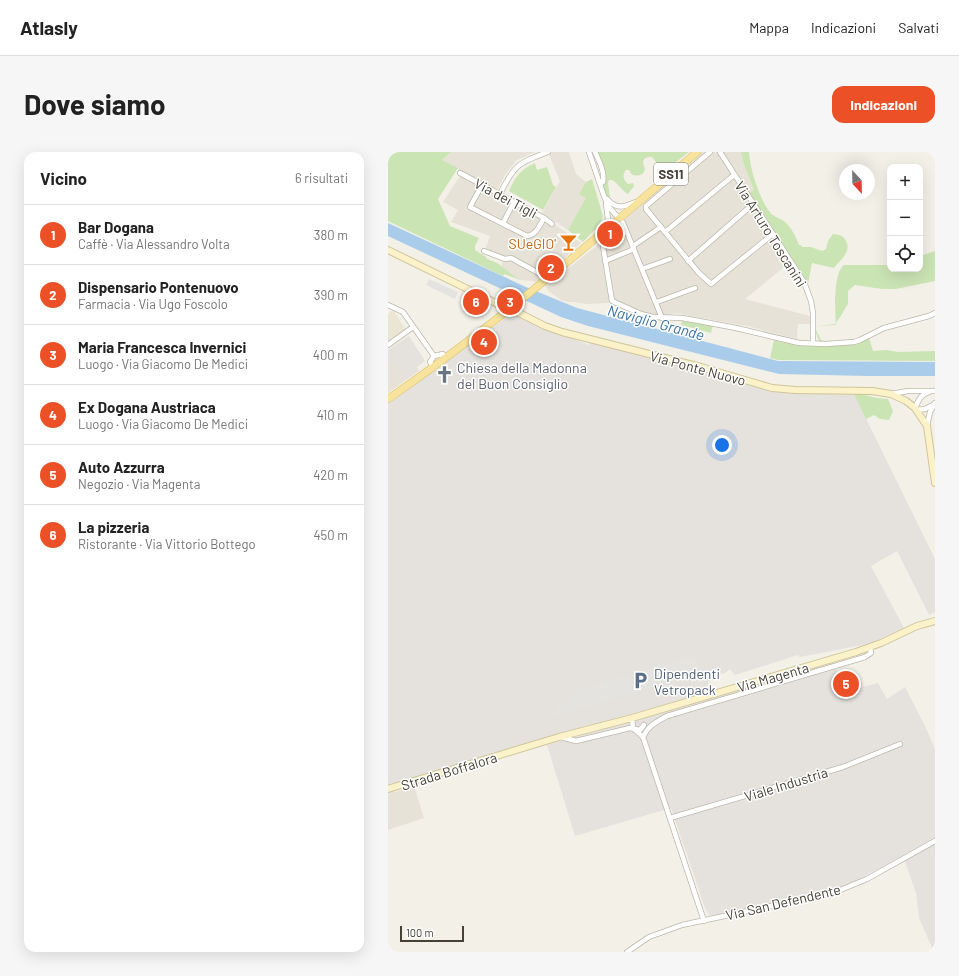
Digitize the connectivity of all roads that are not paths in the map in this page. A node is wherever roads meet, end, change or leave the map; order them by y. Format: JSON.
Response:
{"nodes":[{"id":1,"x":548,"y":152,"type":"edge"},
{"id":2,"x":589,"y":152,"type":"edge"},
{"id":3,"x":595,"y":152,"type":"edge"},
{"id":4,"x":697,"y":152,"type":"edge"},
{"id":5,"x":710,"y":152,"type":"edge"},
{"id":6,"x":720,"y":152,"type":"edge"},
{"id":7,"x":676,"y":170,"type":"junction"},
{"id":8,"x":460,"y":173,"type":"dead end"},
{"id":9,"x":734,"y":175,"type":"junction"},
{"id":10,"x":682,"y":176,"type":"junction"},
{"id":11,"x":600,"y":184,"type":"junction"},
{"id":12,"x":482,"y":185,"type":"junction"},
{"id":13,"x":500,"y":194,"type":"junction"},
{"id":14,"x":604,"y":196,"type":"junction"},
{"id":15,"x":644,"y":197,"type":"junction"},
{"id":16,"x":514,"y":202,"type":"junction"},
{"id":17,"x":753,"y":204,"type":"junction"},
{"id":18,"x":616,"y":207,"type":"junction"},
{"id":19,"x":544,"y":218,"type":"junction"},
{"id":20,"x":619,"y":218,"type":"junction"},
{"id":21,"x":503,"y":223,"type":"junction"},
{"id":22,"x":552,"y":224,"type":"dead end"},
{"id":23,"x":661,"y":227,"type":"junction"},
{"id":24,"x":665,"y":232,"type":"junction"},
{"id":25,"x":602,"y":233,"type":"junction"},
{"id":26,"x":773,"y":234,"type":"junction"},
{"id":27,"x":633,"y":248,"type":"junction"},
{"id":28,"x":388,"y":250,"type":"edge"},
{"id":29,"x":484,"y":251,"type":"dead end"},
{"id":30,"x":670,"y":259,"type":"dead end"},
{"id":31,"x":605,"y":261,"type":"junction"},
{"id":32,"x":688,"y":261,"type":"junction"},
{"id":33,"x":642,"y":269,"type":"junction"},
{"id":34,"x":548,"y":278,"type":"junction"},
{"id":35,"x":695,"y":288,"type":"dead end"},
{"id":36,"x":657,"y":302,"type":"junction"},
{"id":37,"x":388,"y":305,"type":"edge"},
{"id":38,"x":513,"y":307,"type":"junction"},
{"id":39,"x":935,"y":313,"type":"edge"},
{"id":40,"x":662,"y":318,"type":"junction"},
{"id":41,"x":413,"y":327,"type":"junction"},
{"id":42,"x":813,"y":343,"type":"junction"},
{"id":43,"x":388,"y":345,"type":"edge"},
{"id":44,"x":434,"y":356,"type":"junction"},
{"id":45,"x":446,"y":358,"type":"junction"},
{"id":46,"x":433,"y":367,"type":"junction"},
{"id":47,"x":934,"y":391,"type":"edge"},
{"id":48,"x":891,"y":394,"type":"junction"},
{"id":49,"x":388,"y":399,"type":"edge"},
{"id":50,"x":935,"y":403,"type":"edge"},
{"id":51,"x":916,"y":409,"type":"junction"},
{"id":52,"x":927,"y":426,"type":"junction"},
{"id":53,"x":935,"y":483,"type":"edge"},
{"id":54,"x":935,"y":621,"type":"edge"},
{"id":55,"x":870,"y":648,"type":"junction"},
{"id":56,"x":640,"y":715,"type":"junction"},
{"id":57,"x":632,"y":718,"type":"junction"},
{"id":58,"x":646,"y":727,"type":"junction"},
{"id":59,"x":633,"y":728,"type":"junction"},
{"id":60,"x":559,"y":737,"type":"junction"},
{"id":61,"x":643,"y":738,"type":"junction"},
{"id":62,"x":900,"y":744,"type":"dead end"},
{"id":63,"x":510,"y":752,"type":"joint"},
{"id":64,"x":388,"y":789,"type":"edge"},
{"id":65,"x":670,"y":818,"type":"junction"},
{"id":66,"x":935,"y":841,"type":"edge"},
{"id":67,"x":704,"y":921,"type":"junction"},
{"id":68,"x":627,"y":952,"type":"edge"}],
"edges":[{"from":1,"to":13,"type":"street"},
{"from":2,"to":11,"type":"street"},
{"from":3,"to":11,"type":"street"},
{"from":4,"to":7,"type":"main road","number":"SS11"},
{"from":5,"to":10,"type":"street"},
{"from":6,"to":9,"type":"street","name":"Via Arturo Toscanini"},
{"from":7,"to":10,"type":"street"},
{"from":7,"to":15,"type":"main road","number":"SS11"},
{"from":8,"to":12,"type":"street","name":"Via dei Tigli"},
{"from":9,"to":17,"type":"street","name":"Via Arturo Toscanini"},
{"from":9,"to":24,"type":"street"},
{"from":10,"to":23,"type":"street"},
{"from":11,"to":14,"type":"street"},
{"from":12,"to":13,"type":"street","name":"Via dei Tigli"},
{"from":12,"to":21,"type":"street"},
{"from":13,"to":16,"type":"street","name":"Via dei Tigli"},
{"from":14,"to":18,"type":"street"},
{"from":14,"to":20,"type":"street"},
{"from":14,"to":25,"type":"street"},
{"from":15,"to":18,"type":"street"},
{"from":15,"to":20,"type":"main road","number":"SS11"},
{"from":16,"to":19,"type":"street","name":"Via dei Tigli"},
{"from":16,"to":21,"type":"street"},
{"from":17,"to":26,"type":"street","name":"Via Arturo Toscanini"},
{"from":17,"to":32,"type":"street"},
{"from":18,"to":20,"type":"street"},
{"from":19,"to":21,"type":"street"},
{"from":19,"to":22,"type":"street","name":"Via dei Tigli"},
{"from":20,"to":25,"type":"main road","number":"SS11"},
{"from":20,"to":27,"type":"street"},
{"from":23,"to":24,"type":"street"},
{"from":23,"to":27,"type":"street"},
{"from":24,"to":32,"type":"street"},
{"from":25,"to":31,"type":"street"},
{"from":25,"to":34,"type":"main road","number":"SS11"},
{"from":26,"to":32,"type":"street"},
{"from":26,"to":42,"type":"street","name":"Via Arturo Toscanini"},
{"from":27,"to":31,"type":"street"},
{"from":27,"to":33,"type":"street"},
{"from":28,"to":38,"type":"street","name":"Via Ponte Nuovo"},
{"from":29,"to":34,"type":"street"},
{"from":30,"to":33,"type":"street"},
{"from":31,"to":40,"type":"street"},
{"from":33,"to":36,"type":"street"},
{"from":34,"to":38,"type":"main road","number":"SS11"},
{"from":35,"to":36,"type":"street"},
{"from":36,"to":40,"type":"street"},
{"from":37,"to":41,"type":"street"},
{"from":38,"to":45,"type":"main road","number":"SS11"},
{"from":38,"to":48,"type":"street","name":"Via Ponte Nuovo"},
{"from":39,"to":42,"type":"street"},
{"from":40,"to":42,"type":"street"},
{"from":41,"to":43,"type":"street"},
{"from":41,"to":44,"type":"street"},
{"from":44,"to":45,"type":"street"},
{"from":44,"to":46,"type":"street"},
{"from":45,"to":46,"type":"main road","number":"SS11"},
{"from":46,"to":49,"type":"main road","number":"SS11"},
{"from":47,"to":48,"type":"street","name":"Via Ponte Nuovo"},
{"from":47,"to":51,"type":"street","name":"Via Ponte Nuovo"},
{"from":48,"to":51,"type":"street","name":"Via Ponte Nuovo"},
{"from":50,"to":51,"type":"street"},
{"from":50,"to":52,"type":"street"},
{"from":51,"to":52,"type":"street","name":"Via Ponte Nuovo"},
{"from":52,"to":53,"type":"street"},
{"from":54,"to":55,"type":"street","name":"Via Magenta"},
{"from":55,"to":56,"type":"street","name":"Via Magenta"},
{"from":55,"to":58,"type":"street","name":"Via Magenta"},
{"from":56,"to":57,"type":"street","name":"Via Magenta"},
{"from":56,"to":58,"type":"street"},
{"from":57,"to":59,"type":"street"},
{"from":57,"to":60,"type":"street","name":"Via Magenta"},
{"from":58,"to":59,"type":"street","name":"Via Magenta"},
{"from":58,"to":61,"type":"street"},
{"from":59,"to":60,"type":"street","name":"Via Magenta"},
{"from":59,"to":61,"type":"street"},
{"from":60,"to":63,"type":"street","name":"Via Magenta"},
{"from":61,"to":65,"type":"street"},
{"from":62,"to":65,"type":"street","name":"Viale Industria"},
{"from":63,"to":64,"type":"street","name":"Strada Boffalora"},
{"from":65,"to":67,"type":"street"},
{"from":66,"to":67,"type":"street","name":"Via San Defendente"},
{"from":67,"to":68,"type":"street","name":"Via San Defendente"}]}
